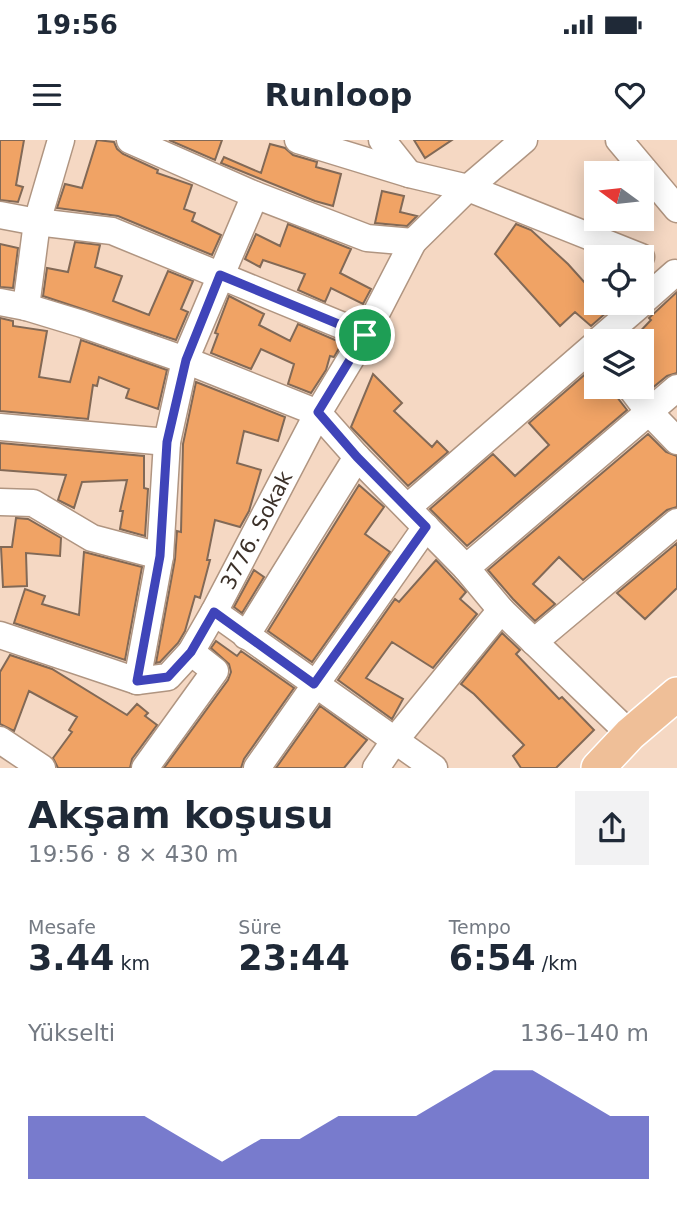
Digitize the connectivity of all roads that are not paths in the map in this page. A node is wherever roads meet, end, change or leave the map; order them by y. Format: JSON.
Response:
{"nodes":[{"id":1,"x":61,"y":140,"type":"edge"},
{"id":2,"x":130,"y":140,"type":"edge"},
{"id":3,"x":298,"y":140,"type":"edge"},
{"id":4,"x":382,"y":140,"type":"edge"},
{"id":5,"x":524,"y":140,"type":"edge"},
{"id":6,"x":619,"y":140,"type":"edge"},
{"id":7,"x":409,"y":174,"type":"junction"},
{"id":8,"x":468,"y":188,"type":"junction"},
{"id":9,"x":255,"y":195,"type":"junction"},
{"id":10,"x":677,"y":209,"type":"edge"},
{"id":11,"x":0,"y":215,"type":"edge"},
{"id":12,"x":37,"y":222,"type":"junction"},
{"id":13,"x":413,"y":242,"type":"junction"},
{"id":14,"x":609,"y":245,"type":"edge"},
{"id":15,"x":654,"y":264,"type":"edge"},
{"id":16,"x":676,"y":273,"type":"edge"},
{"id":17,"x":220,"y":275,"type":"junction"},
{"id":18,"x":654,"y":292,"type":"edge"},
{"id":19,"x":0,"y":302,"type":"edge"},
{"id":20,"x":26,"y":307,"type":"junction"},
{"id":21,"x":628,"y":315,"type":"edge"},
{"id":22,"x":613,"y":329,"type":"edge"},
{"id":23,"x":365,"y":335,"type":"junction"},
{"id":24,"x":584,"y":354,"type":"edge"},
{"id":25,"x":186,"y":360,"type":"junction"},
{"id":26,"x":677,"y":388,"type":"edge"},
{"id":27,"x":639,"y":399,"type":"edge"},
{"id":28,"x":318,"y":412,"type":"junction"},
{"id":29,"x":649,"y":412,"type":"junction"},
{"id":30,"x":0,"y":427,"type":"edge"},
{"id":31,"x":677,"y":441,"type":"edge"},
{"id":32,"x":167,"y":442,"type":"junction"},
{"id":33,"x":357,"y":457,"type":"junction"},
{"id":34,"x":0,"y":502,"type":"edge"},
{"id":35,"x":408,"y":507,"type":"junction"},
{"id":36,"x":677,"y":522,"type":"edge"},
{"id":37,"x":426,"y":527,"type":"junction"},
{"id":38,"x":160,"y":556,"type":"junction"},
{"id":39,"x":466,"y":568,"type":"junction"},
{"id":40,"x":501,"y":610,"type":"junction"},
{"id":41,"x":214,"y":612,"type":"junction"},
{"id":42,"x":0,"y":635,"type":"edge"},
{"id":43,"x":246,"y":636,"type":"junction"},
{"id":44,"x":534,"y":642,"type":"junction"},
{"id":45,"x":191,"y":652,"type":"junction"},
{"id":46,"x":137,"y":681,"type":"junction"},
{"id":47,"x":314,"y":684,"type":"junction"},
{"id":48,"x":677,"y":694,"type":"edge"},
{"id":49,"x":630,"y":734,"type":"junction"},
{"id":50,"x":0,"y":740,"type":"edge"},
{"id":51,"x":396,"y":740,"type":"junction"},
{"id":52,"x":42,"y":768,"type":"edge"},
{"id":53,"x":145,"y":768,"type":"edge"},
{"id":54,"x":257,"y":768,"type":"edge"},
{"id":55,"x":376,"y":768,"type":"edge"},
{"id":56,"x":434,"y":768,"type":"edge"},
{"id":57,"x":598,"y":768,"type":"edge"}],
"edges":[{"from":1,"to":12,"type":"street"},
{"from":2,"to":9,"type":"street"},
{"from":3,"to":7,"type":"street"},
{"from":4,"to":7,"type":"street"},
{"from":5,"to":8,"type":"street","name":"3776. Sokak"},
{"from":6,"to":10,"type":"street"},
{"from":7,"to":8,"type":"street"},
{"from":8,"to":13,"type":"street","name":"3776. Sokak"},
{"from":8,"to":14,"type":"street"},
{"from":9,"to":13,"type":"street"},
{"from":9,"to":17,"type":"street"},
{"from":11,"to":12,"type":"street"},
{"from":12,"to":17,"type":"street"},
{"from":12,"to":20,"type":"street"},
{"from":13,"to":23,"type":"street","name":"3776. Sokak"},
{"from":15,"to":16,"type":"street"},
{"from":16,"to":18,"type":"street"},
{"from":17,"to":23,"type":"street"},
{"from":17,"to":25,"type":"street"},
{"from":19,"to":20,"type":"street"},
{"from":20,"to":25,"type":"street"},
{"from":21,"to":22,"type":"street"},
{"from":23,"to":28,"type":"street","name":"3776. Sokak"},
{"from":24,"to":35,"type":"street"},
{"from":25,"to":28,"type":"street"},
{"from":25,"to":32,"type":"street"},
{"from":26,"to":29,"type":"street"},
{"from":27,"to":29,"type":"street"},
{"from":28,"to":33,"type":"street"},
{"from":28,"to":41,"type":"street","name":"3776. Sokak"},
{"from":29,"to":31,"type":"street"},
{"from":29,"to":39,"type":"street"},
{"from":30,"to":32,"type":"street"},
{"from":32,"to":38,"type":"street"},
{"from":33,"to":35,"type":"street"},
{"from":33,"to":43,"type":"street"},
{"from":34,"to":38,"type":"street"},
{"from":35,"to":37,"type":"street"},
{"from":36,"to":44,"type":"street"},
{"from":37,"to":39,"type":"street"},
{"from":37,"to":47,"type":"street"},
{"from":38,"to":46,"type":"street"},
{"from":39,"to":40,"type":"street"},
{"from":40,"to":44,"type":"street"},
{"from":40,"to":51,"type":"street"},
{"from":41,"to":43,"type":"street"},
{"from":41,"to":45,"type":"street","name":"3776. Sokak"},
{"from":42,"to":46,"type":"street","name":"3776. Sokak"},
{"from":43,"to":47,"type":"street"},
{"from":44,"to":49,"type":"street"},
{"from":45,"to":46,"type":"street","name":"3776. Sokak"},
{"from":45,"to":53,"type":"street"},
{"from":47,"to":51,"type":"street"},
{"from":47,"to":54,"type":"street"},
{"from":48,"to":49,"type":"main road"},
{"from":49,"to":57,"type":"main road"},
{"from":50,"to":52,"type":"street"},
{"from":51,"to":55,"type":"street"},
{"from":51,"to":56,"type":"street"}]}
